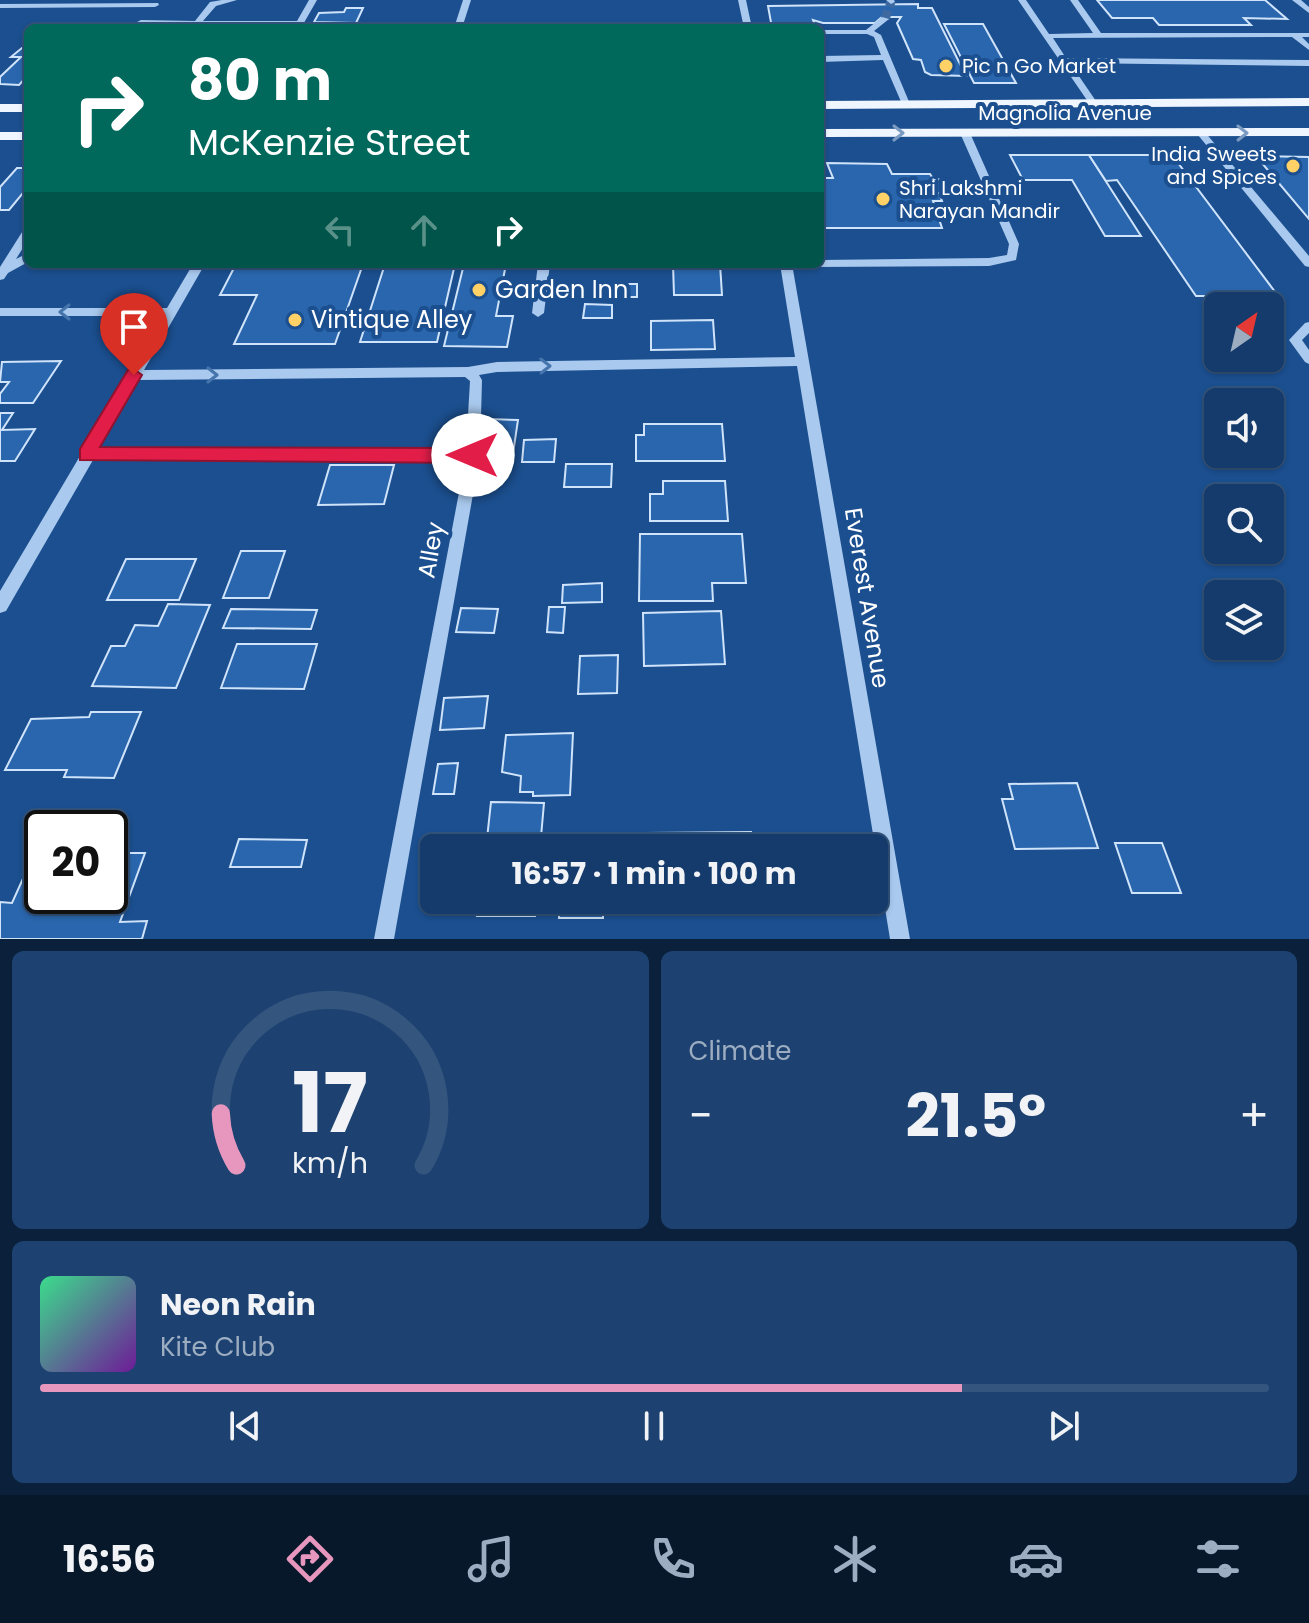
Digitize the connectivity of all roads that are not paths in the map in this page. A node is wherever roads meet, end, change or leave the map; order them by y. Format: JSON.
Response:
{"nodes":[{"id":1,"x":233,"y":0,"type":"edge"},
{"id":2,"x":313,"y":0,"type":"edge"},
{"id":3,"x":467,"y":0,"type":"edge"},
{"id":4,"x":742,"y":0,"type":"edge"},
{"id":5,"x":1022,"y":0,"type":"edge"},
{"id":6,"x":1074,"y":0,"type":"edge"},
{"id":7,"x":1296,"y":0,"type":"edge"},
{"id":8,"x":158,"y":3,"type":"edge"},
{"id":9,"x":0,"y":6,"type":"edge"},
{"id":10,"x":1309,"y":11,"type":"edge"},
{"id":11,"x":885,"y":19,"type":"tunnel mouth"},
{"id":12,"x":197,"y":23,"type":"junction"},
{"id":13,"x":140,"y":24,"type":"edge"},
{"id":14,"x":168,"y":24,"type":"edge"},
{"id":15,"x":248,"y":24,"type":"edge"},
{"id":16,"x":299,"y":24,"type":"edge"},
{"id":17,"x":459,"y":24,"type":"edge"},
{"id":18,"x":747,"y":24,"type":"edge"},
{"id":19,"x":824,"y":32,"type":"edge"},
{"id":20,"x":868,"y":32,"type":"junction"},
{"id":21,"x":1294,"y":35,"type":"junction"},
{"id":22,"x":1309,"y":35,"type":"edge"},
{"id":23,"x":1047,"y":36,"type":"junction"},
{"id":24,"x":1086,"y":36,"type":"junction"},
{"id":25,"x":1099,"y":36,"type":"junction"},
{"id":26,"x":1309,"y":48,"type":"edge"},
{"id":27,"x":886,"y":57,"type":"junction"},
{"id":28,"x":824,"y":59,"type":"edge"},
{"id":29,"x":1064,"y":60,"type":"junction"},
{"id":30,"x":1104,"y":60,"type":"junction"},
{"id":31,"x":1309,"y":63,"type":"edge"},
{"id":32,"x":1309,"y":102,"type":"edge"},
{"id":33,"x":906,"y":104,"type":"junction"},
{"id":34,"x":1094,"y":104,"type":"junction"},
{"id":35,"x":824,"y":105,"type":"edge"},
{"id":36,"x":0,"y":108,"type":"edge"},
{"id":37,"x":24,"y":108,"type":"edge"},
{"id":38,"x":1309,"y":132,"type":"edge"},
{"id":39,"x":824,"y":133,"type":"edge"},
{"id":40,"x":965,"y":133,"type":"junction"},
{"id":41,"x":1201,"y":133,"type":"junction"},
{"id":42,"x":0,"y":136,"type":"edge"},
{"id":43,"x":24,"y":136,"type":"edge"},
{"id":44,"x":24,"y":238,"type":"edge"},
{"id":45,"x":24,"y":260,"type":"edge"},
{"id":46,"x":1309,"y":263,"type":"edge"},
{"id":47,"x":824,"y":264,"type":"edge"},
{"id":48,"x":197,"y":268,"type":"edge"},
{"id":49,"x":544,"y":268,"type":"edge"},
{"id":50,"x":787,"y":268,"type":"edge"},
{"id":51,"x":2,"y":274,"type":"edge"},
{"id":52,"x":0,"y":312,"type":"edge"},
{"id":53,"x":171,"y":312,"type":"junction"},
{"id":54,"x":538,"y":313,"type":"dead end"},
{"id":55,"x":1309,"y":326,"type":"edge"},
{"id":56,"x":1309,"y":359,"type":"edge"},
{"id":57,"x":803,"y":361,"type":"junction"},
{"id":58,"x":468,"y":372,"type":"junction"},
{"id":59,"x":134,"y":375,"type":"junction"},
{"id":60,"x":86,"y":454,"type":"junction"},
{"id":61,"x":473,"y":455,"type":"junction"},
{"id":62,"x":0,"y":606,"type":"edge"},
{"id":63,"x":384,"y":939,"type":"edge"},
{"id":64,"x":900,"y":939,"type":"edge"}],
"edges":[{"from":1,"to":12,"type":"street"},
{"from":2,"to":16,"type":"street"},
{"from":3,"to":17,"type":"street"},
{"from":4,"to":18,"type":"street"},
{"from":5,"to":23,"type":"street"},
{"from":6,"to":25,"type":"street"},
{"from":7,"to":10,"type":"street"},
{"from":8,"to":9,"type":"street"},
{"from":8,"to":13,"type":"street"},
{"from":11,"to":20,"type":"street"},
{"from":12,"to":14,"type":"street"},
{"from":12,"to":15,"type":"street"},
{"from":19,"to":20,"type":"street"},
{"from":20,"to":27,"type":"street"},
{"from":21,"to":22,"type":"street"},
{"from":21,"to":25,"type":"street"},
{"from":21,"to":26,"type":"street"},
{"from":23,"to":24,"type":"street"},
{"from":23,"to":29,"type":"street"},
{"from":24,"to":25,"type":"street"},
{"from":24,"to":30,"type":"street"},
{"from":27,"to":28,"type":"street"},
{"from":27,"to":33,"type":"street"},
{"from":29,"to":30,"type":"street"},
{"from":29,"to":34,"type":"street"},
{"from":30,"to":31,"type":"street"},
{"from":32,"to":34,"type":"main road","name":"Magnolia Avenue"},
{"from":33,"to":34,"type":"main road","name":"Magnolia Avenue"},
{"from":33,"to":35,"type":"main road","name":"Magnolia Avenue"},
{"from":36,"to":37,"type":"main road"},
{"from":41,"to":38,"type":"main road","name":"Magnolia Avenue","one_way":true},
{"from":39,"to":40,"type":"main road","name":"Magnolia Avenue","one_way":true},
{"from":40,"to":41,"type":"main road","name":"Magnolia Avenue"},
{"from":40,"to":47,"type":"street"},
{"from":41,"to":46,"type":"street"},
{"from":42,"to":43,"type":"main road"},
{"from":44,"to":51,"type":"street"},
{"from":45,"to":51,"type":"street"},
{"from":48,"to":53,"type":"street"},
{"from":49,"to":54,"type":"street"},
{"from":50,"to":57,"type":"street","name":"Everest Avenue"},
{"from":53,"to":52,"type":"street","one_way":true},
{"from":53,"to":59,"type":"street"},
{"from":55,"to":56,"type":"street"},
{"from":58,"to":57,"type":"street","one_way":true},
{"from":57,"to":64,"type":"street","name":"Everest Avenue"},
{"from":59,"to":58,"type":"street","one_way":true},
{"from":58,"to":61,"type":"street","name":"Alley"},
{"from":59,"to":60,"type":"street"},
{"from":60,"to":61,"type":"street"},
{"from":60,"to":62,"type":"street"},
{"from":61,"to":63,"type":"street","name":"Alley"}]}
